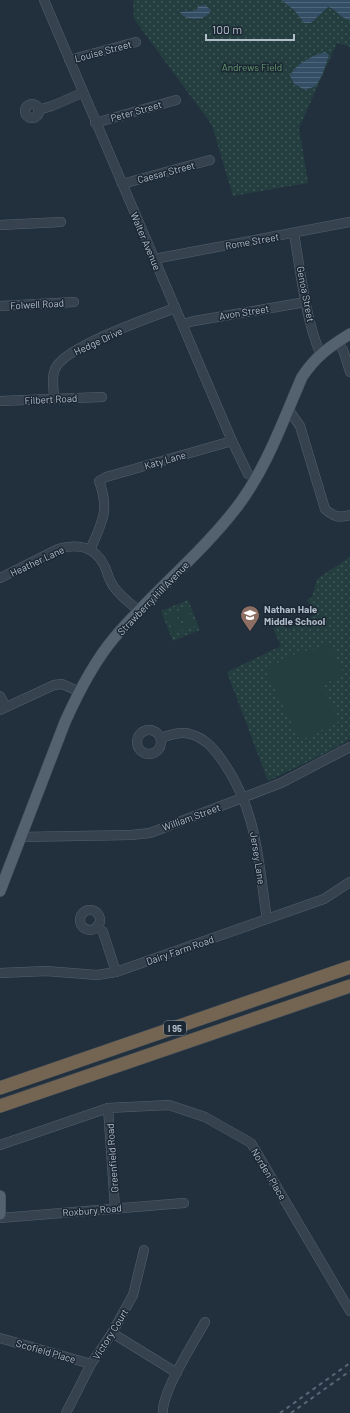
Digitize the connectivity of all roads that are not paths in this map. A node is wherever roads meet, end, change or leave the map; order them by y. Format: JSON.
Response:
{"nodes":[{"id":1,"x":44,"y":0,"type":"edge"},
{"id":2,"x":136,"y":42,"type":"dead end"},
{"id":3,"x":70,"y":60,"type":"junction"},
{"id":4,"x":82,"y":92,"type":"junction"},
{"id":5,"x":176,"y":100,"type":"dead end"},
{"id":6,"x":38,"y":110,"type":"dead end"},
{"id":7,"x":95,"y":123,"type":"junction"},
{"id":8,"x":210,"y":160,"type":"dead end"},
{"id":9,"x":122,"y":184,"type":"junction"},
{"id":10,"x":61,"y":222,"type":"dead end"},
{"id":11,"x":350,"y":222,"type":"edge"},
{"id":12,"x":0,"y":225,"type":"edge"},
{"id":13,"x":294,"y":234,"type":"junction"},
{"id":14,"x":154,"y":259,"type":"junction"},
{"id":15,"x":74,"y":302,"type":"dead end"},
{"id":16,"x":306,"y":302,"type":"junction"},
{"id":17,"x":0,"y":306,"type":"edge"},
{"id":18,"x":175,"y":308,"type":"junction"},
{"id":19,"x":182,"y":324,"type":"junction"},
{"id":20,"x":350,"y":334,"type":"edge"},
{"id":21,"x":337,"y":342,"type":"junction"},
{"id":22,"x":320,"y":353,"type":"junction"},
{"id":23,"x":350,"y":372,"type":"edge"},
{"id":24,"x":102,"y":397,"type":"dead end"},
{"id":25,"x":54,"y":399,"type":"junction"},
{"id":26,"x":0,"y":402,"type":"edge"},
{"id":27,"x":288,"y":409,"type":"junction"},
{"id":28,"x":232,"y":442,"type":"junction"},
{"id":29,"x":255,"y":478,"type":"junction"},
{"id":30,"x":350,"y":515,"type":"edge"},
{"id":31,"x":90,"y":550,"type":"junction"},
{"id":32,"x":0,"y":578,"type":"edge"},
{"id":33,"x":139,"y":611,"type":"junction"},
{"id":34,"x":80,"y":692,"type":"junction"},
{"id":35,"x":0,"y":696,"type":"edge"},
{"id":36,"x":3,"y":708,"type":"edge"},
{"id":37,"x":160,"y":738,"type":"dead end"},
{"id":38,"x":350,"y":747,"type":"edge"},
{"id":39,"x":242,"y":798,"type":"junction"},
{"id":40,"x":21,"y":837,"type":"junction"},
{"id":41,"x":350,"y":882,"type":"edge"},
{"id":42,"x":0,"y":891,"type":"edge"},
{"id":43,"x":267,"y":919,"type":"junction"},
{"id":44,"x":98,"y":926,"type":"dead end"},
{"id":45,"x":350,"y":967,"type":"edge"},
{"id":46,"x":116,"y":972,"type":"junction"},
{"id":47,"x":0,"y":973,"type":"edge"},
{"id":48,"x":350,"y":986,"type":"edge"},
{"id":49,"x":0,"y":1088,"type":"edge"},
{"id":50,"x":0,"y":1106,"type":"edge"},
{"id":51,"x":108,"y":1108,"type":"junction"},
{"id":52,"x":0,"y":1145,"type":"edge"},
{"id":53,"x":0,"y":1196,"type":"edge"},
{"id":54,"x":184,"y":1203,"type":"dead end"},
{"id":55,"x":115,"y":1208,"type":"junction"},
{"id":56,"x":0,"y":1214,"type":"edge"},
{"id":57,"x":0,"y":1218,"type":"edge"},
{"id":58,"x":144,"y":1250,"type":"dead end"},
{"id":59,"x":350,"y":1311,"type":"edge"},
{"id":60,"x":205,"y":1322,"type":"dead end"},
{"id":61,"x":112,"y":1333,"type":"junction"},
{"id":62,"x":0,"y":1338,"type":"edge"},
{"id":63,"x":91,"y":1364,"type":"junction"},
{"id":64,"x":177,"y":1373,"type":"junction"},
{"id":65,"x":66,"y":1413,"type":"edge"},
{"id":66,"x":163,"y":1413,"type":"edge"}],
"edges":[{"from":1,"to":3,"type":"street","name":"Walter Avenue"},
{"from":2,"to":3,"type":"street","name":"Louise Street"},
{"from":3,"to":4,"type":"street","name":"Walter Avenue"},
{"from":4,"to":6,"type":"street"},
{"from":4,"to":7,"type":"street","name":"Walter Avenue"},
{"from":5,"to":7,"type":"street","name":"Peter Street"},
{"from":7,"to":9,"type":"street","name":"Walter Avenue"},
{"from":8,"to":9,"type":"street","name":"Caesar Street"},
{"from":9,"to":14,"type":"street","name":"Walter Avenue"},
{"from":10,"to":12,"type":"street"},
{"from":11,"to":13,"type":"street","name":"Rome Street"},
{"from":13,"to":14,"type":"street","name":"Rome Street"},
{"from":13,"to":16,"type":"street","name":"Genoa Street"},
{"from":14,"to":18,"type":"street","name":"Walter Avenue"},
{"from":15,"to":17,"type":"street","name":"Folwell Road"},
{"from":16,"to":19,"type":"street","name":"Avon Street"},
{"from":16,"to":22,"type":"street","name":"Genoa Street"},
{"from":18,"to":19,"type":"street","name":"Walter Avenue"},
{"from":18,"to":25,"type":"street","name":"Hedge Drive"},
{"from":19,"to":28,"type":"street","name":"Walter Avenue"},
{"from":20,"to":21,"type":"main road","name":"Strawberry Hill Avenue"},
{"from":21,"to":22,"type":"main road","name":"Strawberry Hill Avenue"},
{"from":21,"to":23,"type":"street"},
{"from":22,"to":27,"type":"main road","name":"Strawberry Hill Avenue"},
{"from":24,"to":25,"type":"street","name":"Filbert Road"},
{"from":25,"to":26,"type":"street","name":"Filbert Road"},
{"from":27,"to":29,"type":"main road","name":"Strawberry Hill Avenue"},
{"from":27,"to":30,"type":"street"},
{"from":28,"to":29,"type":"street","name":"Walter Avenue"},
{"from":28,"to":31,"type":"street","name":"Katy Lane"},
{"from":29,"to":33,"type":"main road","name":"Strawberry Hill Avenue"},
{"from":31,"to":32,"type":"street","name":"Heather Lane"},
{"from":31,"to":33,"type":"street"},
{"from":33,"to":34,"type":"main road","name":"Strawberry Hill Avenue"},
{"from":34,"to":36,"type":"street"},
{"from":34,"to":40,"type":"main road","name":"Strawberry Hill Avenue"},
{"from":35,"to":36,"type":"street"},
{"from":37,"to":39,"type":"street","name":"Jersey Lane"},
{"from":38,"to":39,"type":"street","name":"William Street"},
{"from":39,"to":40,"type":"street","name":"William Street"},
{"from":39,"to":43,"type":"street","name":"Jersey Lane"},
{"from":40,"to":42,"type":"main road","name":"Strawberry Hill Avenue"},
{"from":41,"to":43,"type":"street","name":"Dairy Farm Road"},
{"from":43,"to":46,"type":"street","name":"Dairy Farm Road"},
{"from":44,"to":46,"type":"street"},
{"from":45,"to":49,"type":"highway","number":"I 95"},
{"from":46,"to":47,"type":"street","name":"Dairy Farm Road"},
{"from":48,"to":50,"type":"highway","number":"I 95"},
{"from":51,"to":52,"type":"street","name":"Norden Place"},
{"from":51,"to":55,"type":"street","name":"Greenfield Road"},
{"from":51,"to":59,"type":"street","name":"Norden Place"},
{"from":53,"to":56,"type":"main road"},
{"from":54,"to":55,"type":"street","name":"Roxbury Road"},
{"from":55,"to":57,"type":"street","name":"Roxbury Road"},
{"from":58,"to":61,"type":"street","name":"Victory Court"},
{"from":60,"to":64,"type":"street"},
{"from":61,"to":63,"type":"street","name":"Victory Court"},
{"from":61,"to":64,"type":"street"},
{"from":62,"to":63,"type":"street","name":"Scofield Place"},
{"from":63,"to":65,"type":"street","name":"Victory Court"},
{"from":64,"to":66,"type":"street"}]}
